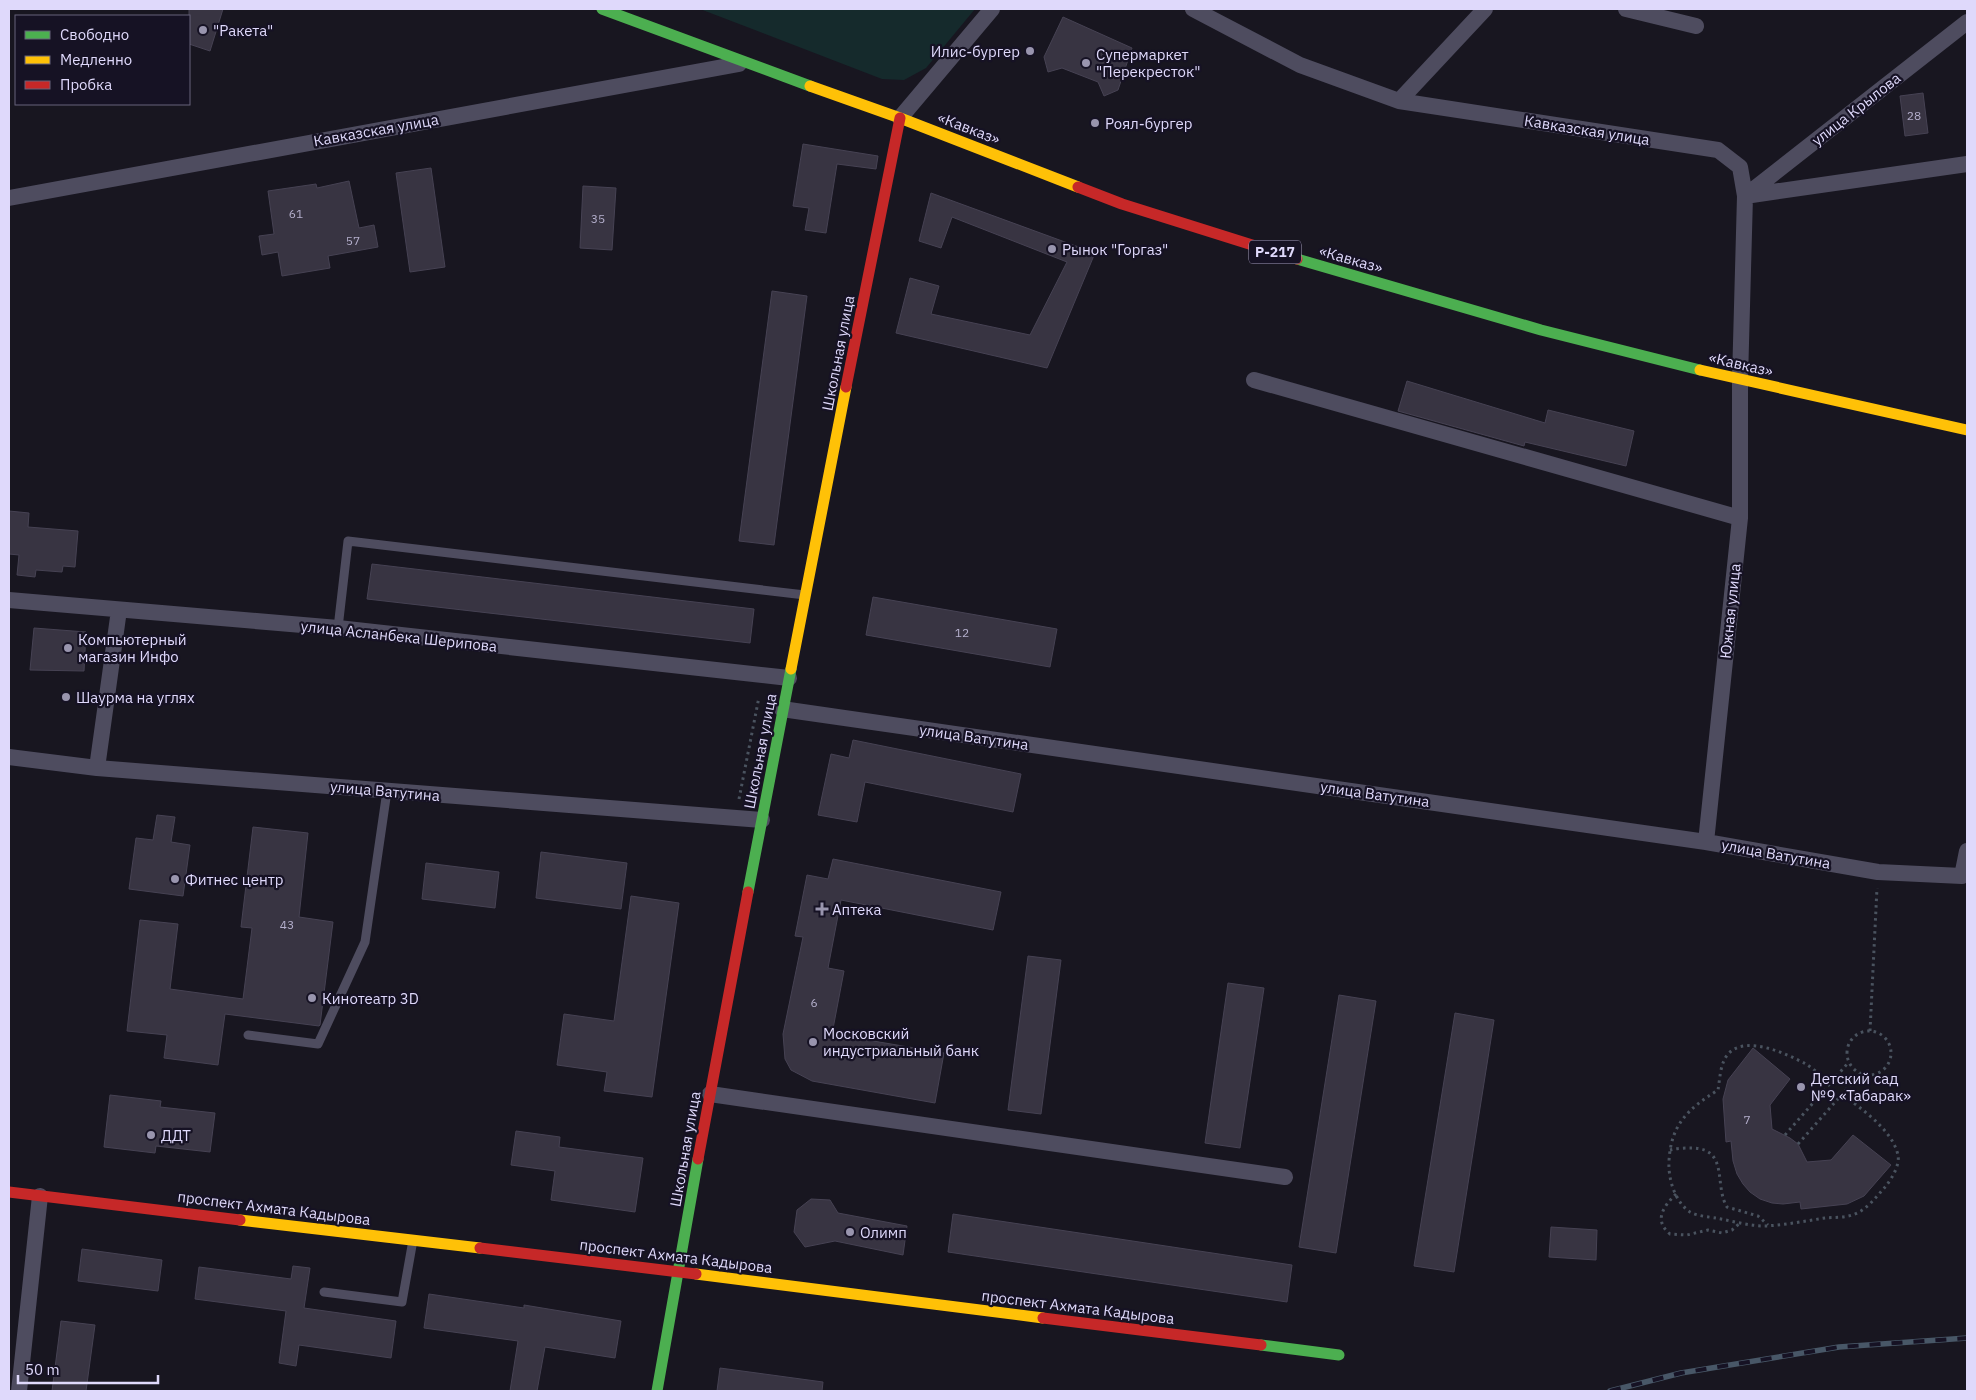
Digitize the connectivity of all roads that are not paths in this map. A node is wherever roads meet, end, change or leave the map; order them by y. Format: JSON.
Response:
{"nodes":[{"id":1,"x":602,"y":9,"type":"edge"},
{"id":2,"x":992,"y":9,"type":"edge"},
{"id":3,"x":1194,"y":9,"type":"edge"},
{"id":4,"x":1485,"y":9,"type":"edge"},
{"id":5,"x":1626,"y":9,"type":"edge"},
{"id":6,"x":1967,"y":22,"type":"edge"},
{"id":7,"x":1696,"y":26,"type":"dead end"},
{"id":8,"x":744,"y":63,"type":"junction"},
{"id":9,"x":1399,"y":101,"type":"junction"},
{"id":10,"x":900,"y":118,"type":"junction"},
{"id":11,"x":1967,"y":164,"type":"edge"},
{"id":12,"x":1745,"y":196,"type":"junction"},
{"id":13,"x":9,"y":198,"type":"edge"},
{"id":14,"x":1254,"y":380,"type":"dead end"},
{"id":15,"x":1740,"y":380,"type":"junction"},
{"id":16,"x":1967,"y":430,"type":"edge"},
{"id":17,"x":1740,"y":518,"type":"junction"},
{"id":18,"x":806,"y":596,"type":"junction"},
{"id":19,"x":9,"y":600,"type":"edge"},
{"id":20,"x":119,"y":610,"type":"junction"},
{"id":21,"x":338,"y":628,"type":"junction"},
{"id":22,"x":789,"y":678,"type":"junction"},
{"id":23,"x":782,"y":709,"type":"junction"},
{"id":24,"x":9,"y":757,"type":"edge"},
{"id":25,"x":96,"y":768,"type":"junction"},
{"id":26,"x":387,"y":791,"type":"junction"},
{"id":27,"x":762,"y":820,"type":"junction"},
{"id":28,"x":1706,"y":842,"type":"junction"},
{"id":29,"x":1967,"y":851,"type":"edge"},
{"id":30,"x":1964,"y":874,"type":"edge"},
{"id":31,"x":248,"y":1035,"type":"dead end"},
{"id":32,"x":710,"y":1094,"type":"junction"},
{"id":33,"x":1285,"y":1177,"type":"dead end"},
{"id":34,"x":9,"y":1192,"type":"edge"},
{"id":35,"x":40,"y":1196,"type":"junction"},
{"id":36,"x":413,"y":1240,"type":"junction"},
{"id":37,"x":680,"y":1272,"type":"junction"},
{"id":38,"x":324,"y":1292,"type":"dead end"},
{"id":39,"x":1339,"y":1355,"type":"dead end"},
{"id":40,"x":19,"y":1391,"type":"edge"},
{"id":41,"x":657,"y":1391,"type":"edge"}],
"edges":[{"from":1,"to":8,"type":"street","name":"«Кавказ»","number":"Р-217"},
{"from":2,"to":10,"type":"street"},
{"from":3,"to":9,"type":"street","name":"Кавказская улица"},
{"from":4,"to":9,"type":"street"},
{"from":5,"to":7,"type":"street"},
{"from":6,"to":12,"type":"street","name":"улица Крылова"},
{"from":8,"to":10,"type":"street","name":"«Кавказ»","number":"Р-217"},
{"from":8,"to":13,"type":"street","name":"Кавказская улица"},
{"from":9,"to":12,"type":"street","name":"Кавказская улица"},
{"from":10,"to":15,"type":"street","name":"«Кавказ»","number":"Р-217"},
{"from":10,"to":18,"type":"street","name":"Школьная улица"},
{"from":11,"to":12,"type":"street"},
{"from":12,"to":15,"type":"street","name":"Кавказская улица"},
{"from":14,"to":17,"type":"street"},
{"from":15,"to":16,"type":"street","name":"«Кавказ»","number":"Р-217"},
{"from":15,"to":17,"type":"street","name":"Южная улица"},
{"from":17,"to":28,"type":"street","name":"Южная улица"},
{"from":18,"to":21,"type":"lane"},
{"from":18,"to":22,"type":"street","name":"Школьная улица"},
{"from":19,"to":20,"type":"street","name":"улица Асланбека Шерипова"},
{"from":20,"to":21,"type":"street","name":"улица Асланбека Шерипова"},
{"from":20,"to":25,"type":"street"},
{"from":21,"to":22,"type":"street","name":"улица Асланбека Шерипова"},
{"from":22,"to":23,"type":"street","name":"Школьная улица"},
{"from":23,"to":27,"type":"street","name":"Школьная улица"},
{"from":23,"to":28,"type":"street","name":"улица Ватутина"},
{"from":24,"to":25,"type":"street","name":"улица Ватутина"},
{"from":25,"to":26,"type":"street","name":"улица Ватутина"},
{"from":26,"to":27,"type":"street","name":"улица Ватутина"},
{"from":26,"to":31,"type":"lane"},
{"from":27,"to":32,"type":"street","name":"Школьная улица"},
{"from":28,"to":30,"type":"street","name":"улица Ватутина"},
{"from":29,"to":30,"type":"street"},
{"from":32,"to":33,"type":"street"},
{"from":32,"to":37,"type":"street","name":"Школьная улица"},
{"from":34,"to":35,"type":"street","name":"проспект Ахмата Кадырова"},
{"from":35,"to":36,"type":"street","name":"проспект Ахмата Кадырова"},
{"from":35,"to":40,"type":"street"},
{"from":36,"to":37,"type":"street","name":"проспект Ахмата Кадырова"},
{"from":36,"to":38,"type":"lane"},
{"from":37,"to":39,"type":"street","name":"проспект Ахмата Кадырова"},
{"from":37,"to":41,"type":"street","name":"Школьная улица"}]}
